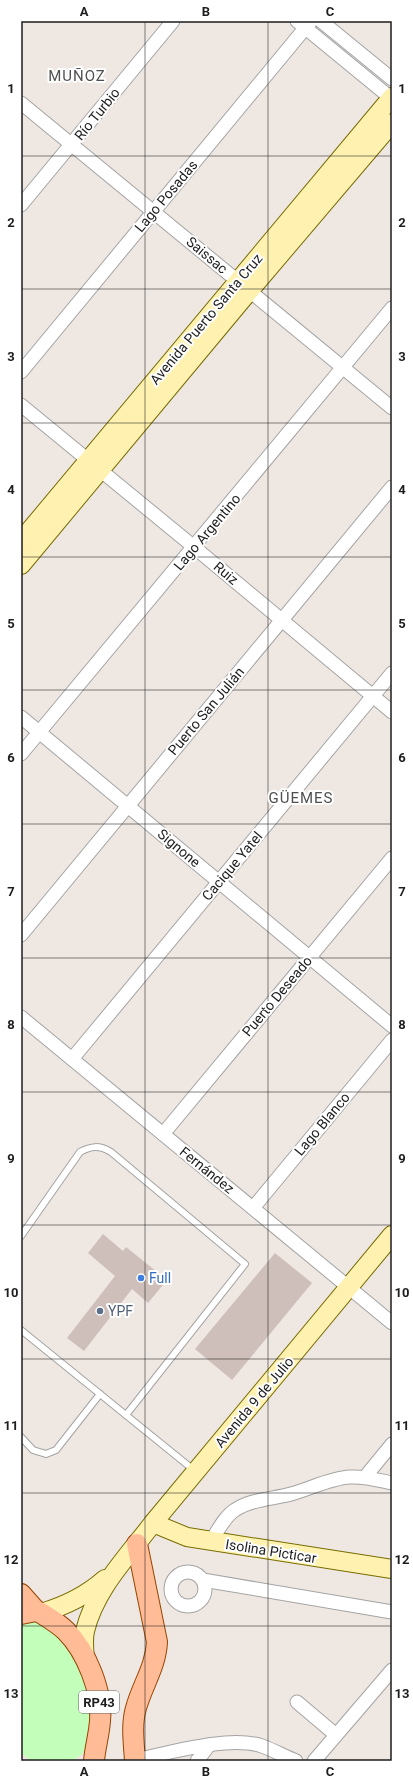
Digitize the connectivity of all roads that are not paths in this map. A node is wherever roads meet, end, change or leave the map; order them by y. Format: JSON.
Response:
{"nodes":[{"id":1,"x":173,"y":21,"type":"edge"},
{"id":2,"x":321,"y":21,"type":"edge"},
{"id":3,"x":304,"y":23,"type":"edge"},
{"id":4,"x":392,"y":79,"type":"edge"},
{"id":5,"x":392,"y":98,"type":"edge"},
{"id":6,"x":21,"y":103,"type":"edge"},
{"id":7,"x":392,"y":123,"type":"edge"},
{"id":8,"x":72,"y":145,"type":"junction"},
{"id":9,"x":21,"y":206,"type":"edge"},
{"id":10,"x":153,"y":211,"type":"junction"},
{"id":11,"x":244,"y":285,"type":"junction"},
{"id":12,"x":392,"y":308,"type":"edge"},
{"id":13,"x":344,"y":367,"type":"junction"},
{"id":14,"x":21,"y":372,"type":"edge"},
{"id":15,"x":21,"y":405,"type":"edge"},
{"id":16,"x":392,"y":408,"type":"edge"},
{"id":17,"x":94,"y":465,"type":"junction"},
{"id":18,"x":392,"y":487,"type":"edge"},
{"id":19,"x":21,"y":541,"type":"edge"},
{"id":20,"x":194,"y":546,"type":"junction"},
{"id":21,"x":21,"y":565,"type":"edge"},
{"id":22,"x":281,"y":620,"type":"junction"},
{"id":23,"x":392,"y":673,"type":"edge"},
{"id":24,"x":373,"y":696,"type":"junction"},
{"id":25,"x":392,"y":712,"type":"edge"},
{"id":26,"x":21,"y":717,"type":"edge"},
{"id":27,"x":39,"y":732,"type":"junction"},
{"id":28,"x":21,"y":754,"type":"edge"},
{"id":29,"x":128,"y":806,"type":"junction"},
{"id":30,"x":392,"y":858,"type":"edge"},
{"id":31,"x":219,"y":882,"type":"junction"},
{"id":32,"x":21,"y":934,"type":"edge"},
{"id":33,"x":309,"y":957,"type":"junction"},
{"id":34,"x":21,"y":1017,"type":"edge"},
{"id":35,"x":392,"y":1026,"type":"edge"},
{"id":36,"x":392,"y":1040,"type":"edge"},
{"id":37,"x":72,"y":1059,"type":"junction"},
{"id":38,"x":163,"y":1134,"type":"junction"},
{"id":39,"x":253,"y":1208,"type":"junction"},
{"id":40,"x":392,"y":1235,"type":"edge"},
{"id":41,"x":21,"y":1236,"type":"edge"},
{"id":42,"x":349,"y":1287,"type":"junction"},
{"id":43,"x":392,"y":1323,"type":"edge"},
{"id":44,"x":21,"y":1330,"type":"edge"},
{"id":45,"x":100,"y":1394,"type":"junction"},
{"id":46,"x":126,"y":1415,"type":"junction"},
{"id":47,"x":21,"y":1438,"type":"edge"},
{"id":48,"x":392,"y":1444,"type":"edge"},
{"id":49,"x":196,"y":1472,"type":"junction"},
{"id":50,"x":365,"y":1477,"type":"junction"},
{"id":51,"x":392,"y":1483,"type":"edge"},
{"id":52,"x":153,"y":1523,"type":"junction"},
{"id":53,"x":211,"y":1541,"type":"junction"},
{"id":54,"x":137,"y":1544,"type":"junction"},
{"id":55,"x":116,"y":1569,"type":"junction"},
{"id":56,"x":392,"y":1569,"type":"edge"},
{"id":57,"x":202,"y":1580,"type":"dead end"},
{"id":58,"x":21,"y":1594,"type":"edge"},
{"id":59,"x":33,"y":1612,"type":"edge"},
{"id":60,"x":392,"y":1612,"type":"edge"},
{"id":61,"x":85,"y":1658,"type":"junction"},
{"id":62,"x":392,"y":1670,"type":"edge"},
{"id":63,"x":296,"y":1702,"type":"dead end"},
{"id":64,"x":336,"y":1735,"type":"junction"},
{"id":65,"x":209,"y":1745,"type":"junction"},
{"id":66,"x":92,"y":1757,"type":"edge"},
{"id":67,"x":135,"y":1761,"type":"edge"},
{"id":68,"x":197,"y":1761,"type":"edge"},
{"id":69,"x":296,"y":1761,"type":"edge"},
{"id":70,"x":314,"y":1761,"type":"edge"}],
"edges":[{"from":1,"to":8,"type":"street","name":"Río Turbio"},
{"from":2,"to":4,"type":"street"},
{"from":3,"to":5,"type":"street"},
{"from":3,"to":10,"type":"street","name":"Lago Posadas"},
{"from":5,"to":11,"type":"street","name":"Avenida Puerto Santa Cruz"},
{"from":6,"to":8,"type":"street","name":"Saissac"},
{"from":7,"to":11,"type":"street","name":"Avenida Puerto Santa Cruz"},
{"from":8,"to":9,"type":"street","name":"Río Turbio"},
{"from":8,"to":10,"type":"street","name":"Saissac"},
{"from":10,"to":11,"type":"street","name":"Saissac"},
{"from":10,"to":14,"type":"street","name":"Lago Posadas"},
{"from":11,"to":13,"type":"street","name":"Saissac"},
{"from":11,"to":17,"type":"street","name":"Avenida Puerto Santa Cruz"},
{"from":12,"to":13,"type":"street","name":"Lago Argentino"},
{"from":13,"to":16,"type":"street","name":"Saissac"},
{"from":13,"to":20,"type":"street","name":"Lago Argentino"},
{"from":15,"to":17,"type":"street","name":"Ruiz"},
{"from":17,"to":19,"type":"street","name":"Avenida Puerto Santa Cruz"},
{"from":17,"to":20,"type":"street","name":"Ruiz"},
{"from":17,"to":21,"type":"street","name":"Avenida Puerto Santa Cruz"},
{"from":18,"to":22,"type":"street","name":"Puerto San Julián"},
{"from":20,"to":22,"type":"street","name":"Ruiz"},
{"from":20,"to":27,"type":"street","name":"Lago Argentino"},
{"from":22,"to":24,"type":"street","name":"Ruiz"},
{"from":22,"to":29,"type":"street","name":"Puerto San Julián"},
{"from":23,"to":24,"type":"street","name":"Cacique Yatel"},
{"from":24,"to":25,"type":"street","name":"Ruiz"},
{"from":24,"to":31,"type":"street","name":"Cacique Yatel"},
{"from":26,"to":27,"type":"street","name":"Signone"},
{"from":27,"to":28,"type":"street","name":"Lago Argentino"},
{"from":27,"to":29,"type":"street","name":"Signone"},
{"from":29,"to":31,"type":"street","name":"Signone"},
{"from":29,"to":32,"type":"street","name":"Puerto San Julián"},
{"from":30,"to":33,"type":"street","name":"Puerto Deseado"},
{"from":31,"to":33,"type":"street","name":"Signone"},
{"from":31,"to":37,"type":"street","name":"Cacique Yatel"},
{"from":33,"to":35,"type":"street","name":"Signone"},
{"from":33,"to":38,"type":"street","name":"Puerto Deseado"},
{"from":34,"to":37,"type":"street","name":"Fernández"},
{"from":36,"to":39,"type":"street","name":"Lago Blanco"},
{"from":37,"to":38,"type":"street","name":"Fernández"},
{"from":38,"to":39,"type":"street","name":"Fernández"},
{"from":39,"to":42,"type":"street","name":"Fernández"},
{"from":40,"to":42,"type":"street","name":"Avenida 9 de Julio"},
{"from":41,"to":46,"type":"lane"},
{"from":42,"to":43,"type":"street","name":"Fernández"},
{"from":42,"to":49,"type":"street","name":"Avenida 9 de Julio"},
{"from":44,"to":45,"type":"lane"},
{"from":45,"to":46,"type":"lane"},
{"from":45,"to":47,"type":"lane"},
{"from":46,"to":49,"type":"lane"},
{"from":48,"to":50,"type":"street"},
{"from":49,"to":52,"type":"street","name":"Avenida 9 de Julio"},
{"from":50,"to":51,"type":"street"},
{"from":50,"to":53,"type":"street"},
{"from":52,"to":53,"type":"street","name":"Isolina Picticar"},
{"from":52,"to":54,"type":"street","name":"Avenida 9 de Julio"},
{"from":53,"to":56,"type":"street","name":"Isolina Picticar"},
{"from":54,"to":55,"type":"street","name":"Avenida 9 de Julio"},
{"from":54,"to":67,"type":"main road"},
{"from":55,"to":59,"type":"street"},
{"from":55,"to":61,"type":"street"},
{"from":57,"to":60,"type":"street"},
{"from":58,"to":59,"type":"main road","number":"RP43"},
{"from":59,"to":61,"type":"main road","number":"RP43"},
{"from":61,"to":66,"type":"main road","number":"RP43"},
{"from":62,"to":64,"type":"street"},
{"from":63,"to":64,"type":"street"},
{"from":64,"to":70,"type":"street"},
{"from":65,"to":67,"type":"street"},
{"from":65,"to":68,"type":"street"},
{"from":65,"to":69,"type":"street"}]}
